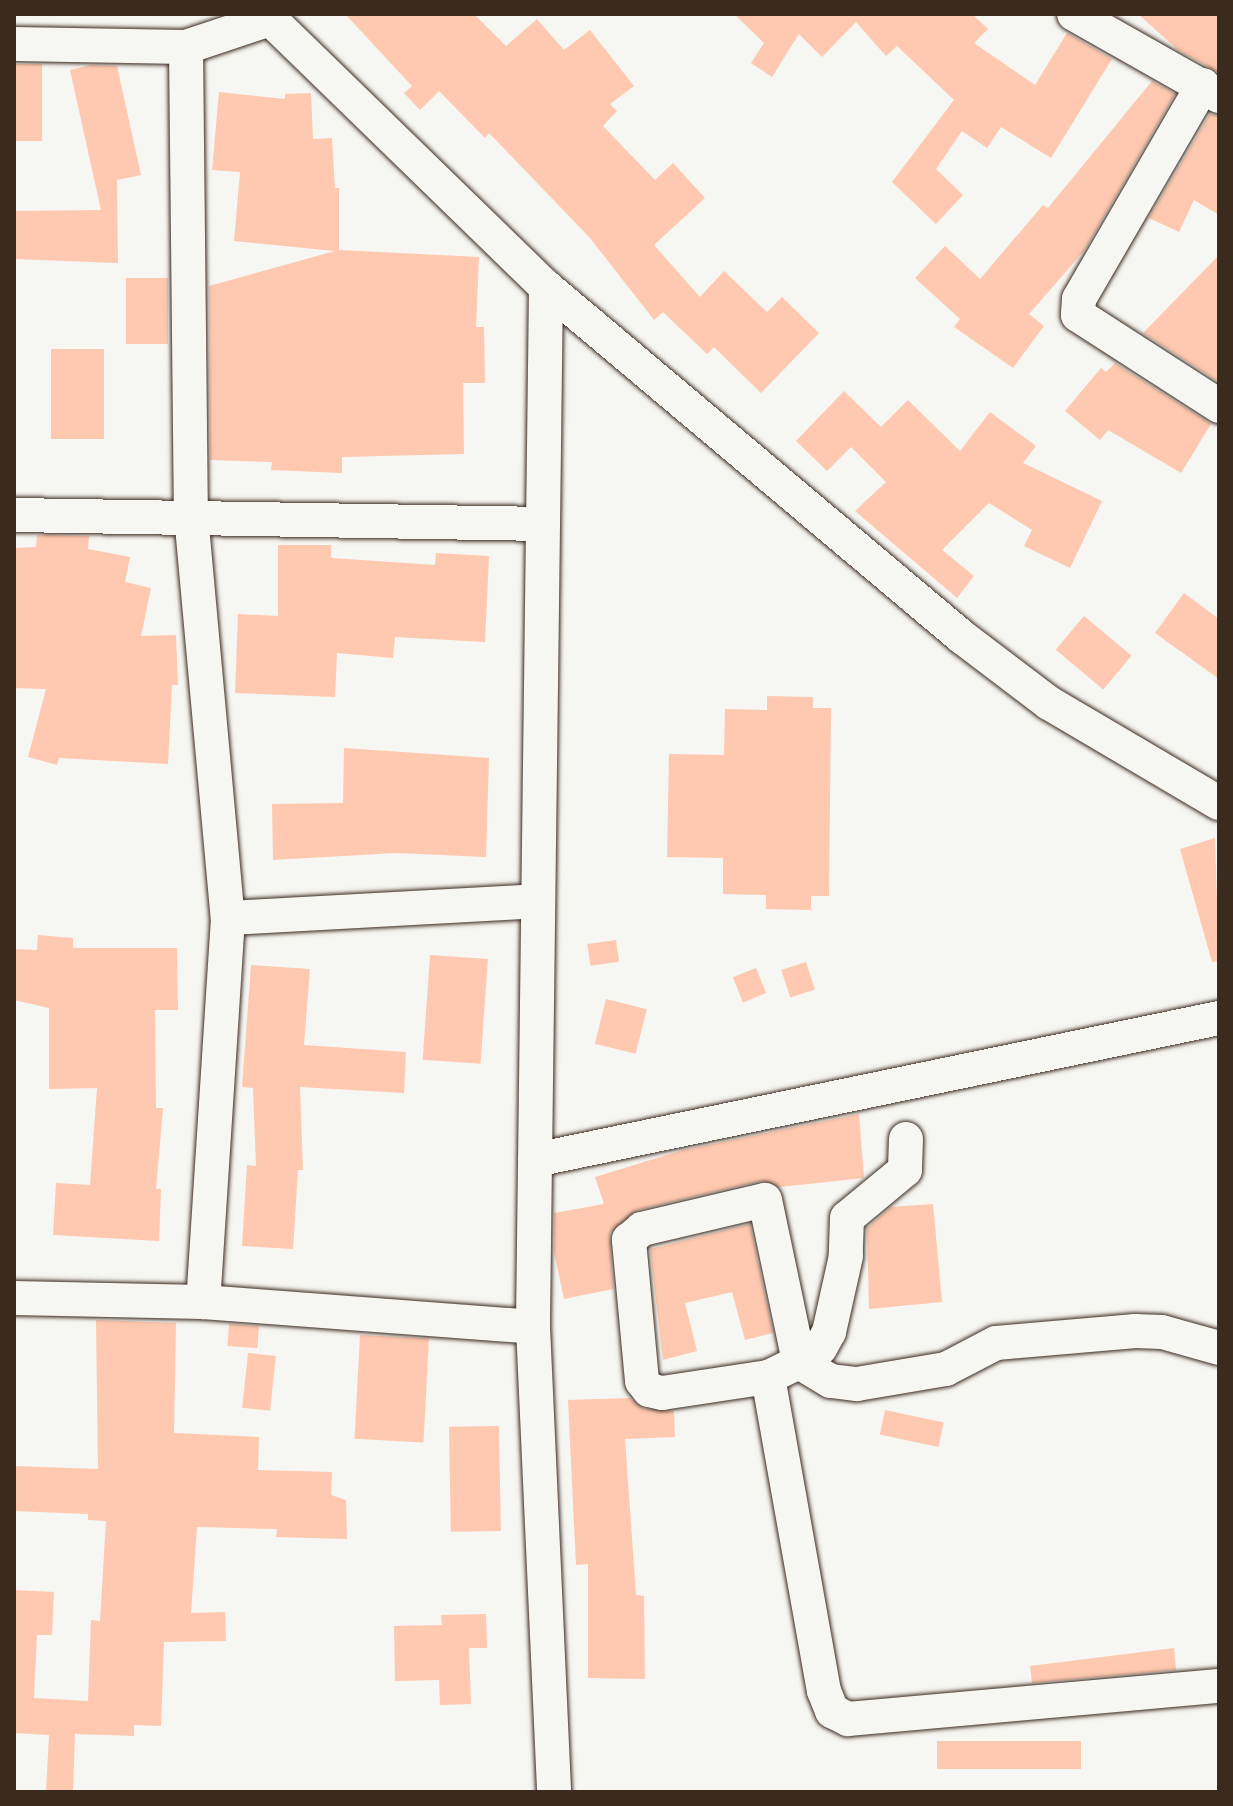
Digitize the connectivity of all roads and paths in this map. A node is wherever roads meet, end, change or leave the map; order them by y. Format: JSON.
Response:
{"nodes":[{"id":1,"x":1074,"y":14,"type":"edge"},
{"id":2,"x":268,"y":16,"type":"edge"},
{"id":3,"x":14,"y":44,"type":"edge"},
{"id":4,"x":186,"y":47,"type":"junction"},
{"id":5,"x":1211,"y":91,"type":"edge"},
{"id":6,"x":546,"y":287,"type":"junction"},
{"id":7,"x":1219,"y":406,"type":"edge"},
{"id":8,"x":14,"y":515,"type":"edge"},
{"id":9,"x":191,"y":515,"type":"junction"},
{"id":10,"x":543,"y":524,"type":"junction"},
{"id":11,"x":1219,"y":803,"type":"edge"},
{"id":12,"x":538,"y":901,"type":"junction"},
{"id":13,"x":228,"y":918,"type":"junction"},
{"id":14,"x":1219,"y":1018,"type":"edge"},
{"id":15,"x":906,"y":1139,"type":"dead end"},
{"id":16,"x":535,"y":1160,"type":"junction"},
{"id":17,"x":14,"y":1298,"type":"edge"},
{"id":18,"x":203,"y":1302,"type":"junction"},
{"id":19,"x":533,"y":1327,"type":"junction"},
{"id":20,"x":1219,"y":1348,"type":"edge"},
{"id":21,"x":799,"y":1362,"type":"junction"},
{"id":22,"x":768,"y":1377,"type":"junction"},
{"id":23,"x":1219,"y":1686,"type":"edge"},
{"id":24,"x":554,"y":1792,"type":"edge"}],
"edges":[{"from":1,"to":5,"type":"street"},
{"from":2,"to":4,"type":"street"},
{"from":2,"to":6,"type":"street"},
{"from":3,"to":4,"type":"street"},
{"from":4,"to":9,"type":"street"},
{"from":5,"to":7,"type":"street"},
{"from":6,"to":10,"type":"street"},
{"from":6,"to":11,"type":"street"},
{"from":8,"to":9,"type":"street"},
{"from":9,"to":10,"type":"street"},
{"from":9,"to":13,"type":"street"},
{"from":10,"to":12,"type":"street"},
{"from":12,"to":13,"type":"street"},
{"from":12,"to":16,"type":"street"},
{"from":13,"to":18,"type":"street"},
{"from":14,"to":16,"type":"street"},
{"from":15,"to":21,"type":"street"},
{"from":16,"to":19,"type":"street"},
{"from":17,"to":18,"type":"street"},
{"from":18,"to":19,"type":"street"},
{"from":19,"to":24,"type":"street"},
{"from":20,"to":21,"type":"street"},
{"from":21,"to":22,"type":"street"},
{"from":21,"to":22,"type":"street"},
{"from":22,"to":23,"type":"street"}]}
